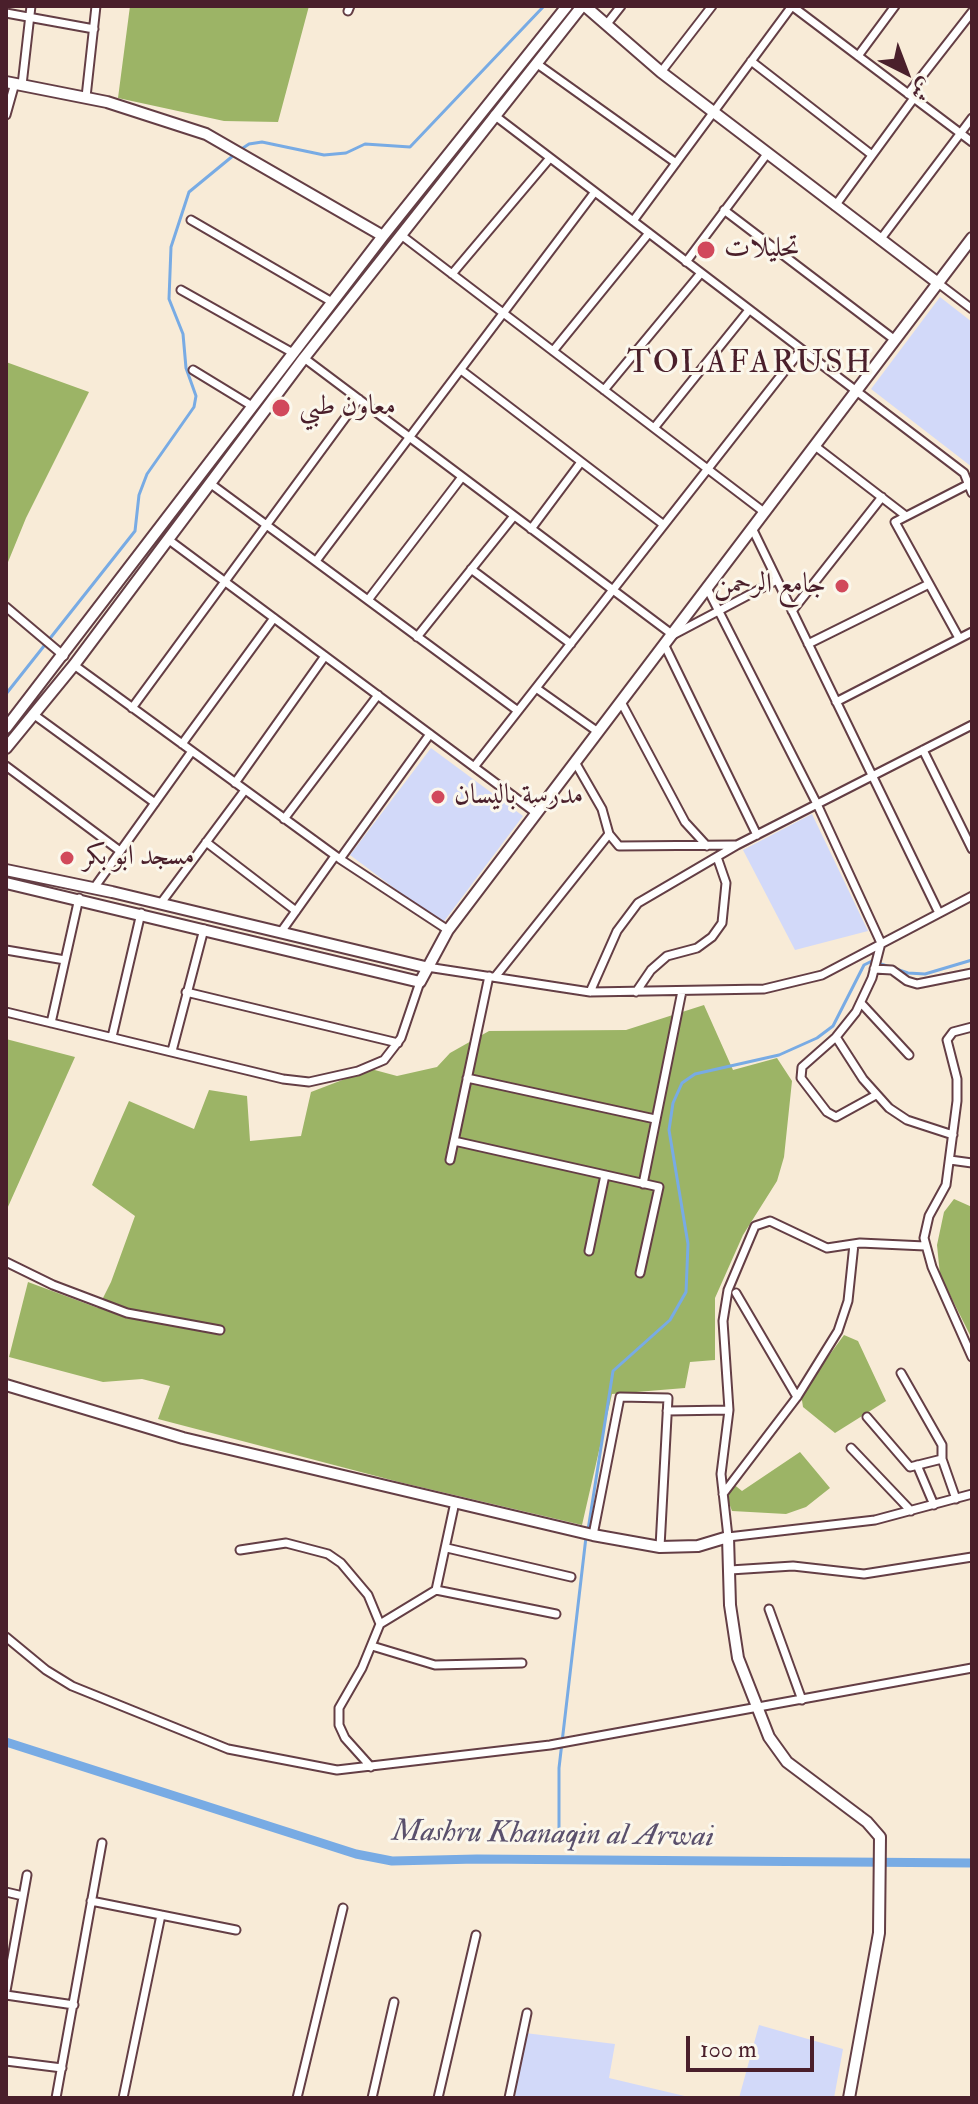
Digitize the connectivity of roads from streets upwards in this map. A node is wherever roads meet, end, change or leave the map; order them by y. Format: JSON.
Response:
{"nodes":[{"id":1,"x":31,"y":6,"type":"edge"},
{"id":2,"x":96,"y":6,"type":"edge"},
{"id":3,"x":567,"y":6,"type":"edge"},
{"id":4,"x":583,"y":6,"type":"edge"},
{"id":5,"x":621,"y":6,"type":"edge"},
{"id":6,"x":712,"y":6,"type":"edge"},
{"id":7,"x":895,"y":6,"type":"edge"},
{"id":8,"x":972,"y":12,"type":"edge"},
{"id":9,"x":6,"y":13,"type":"edge"},
{"id":10,"x":30,"y":17,"type":"junction"},
{"id":11,"x":606,"y":25,"type":"junction"},
{"id":12,"x":94,"y":29,"type":"junction"},
{"id":13,"x":537,"y":55,"type":"junction"},
{"id":14,"x":858,"y":56,"type":"junction"},
{"id":15,"x":751,"y":61,"type":"junction"},
{"id":16,"x":661,"y":72,"type":"junction"},
{"id":17,"x":14,"y":83,"type":"edge"},
{"id":18,"x":911,"y":96,"type":"junction"},
{"id":19,"x":86,"y":97,"type":"junction"},
{"id":20,"x":713,"y":112,"type":"junction"},
{"id":21,"x":6,"y":115,"type":"edge"},
{"id":22,"x":494,"y":115,"type":"junction"},
{"id":23,"x":972,"y":118,"type":"edge"},
{"id":24,"x":961,"y":133,"type":"junction"},
{"id":25,"x":972,"y":142,"type":"edge"},
{"id":26,"x":767,"y":154,"type":"junction"},
{"id":27,"x":872,"y":155,"type":"junction"},
{"id":28,"x":550,"y":158,"type":"junction"},
{"id":29,"x":676,"y":163,"type":"junction"},
{"id":30,"x":594,"y":193,"type":"junction"},
{"id":31,"x":835,"y":206,"type":"junction"},
{"id":32,"x":724,"y":210,"type":"junction"},
{"id":33,"x":191,"y":220,"type":"dead end"},
{"id":34,"x":633,"y":221,"type":"junction"},
{"id":35,"x":649,"y":233,"type":"junction"},
{"id":36,"x":401,"y":235,"type":"junction"},
{"id":37,"x":383,"y":236,"type":"junction"},
{"id":38,"x":972,"y":238,"type":"edge"},
{"id":39,"x":880,"y":240,"type":"junction"},
{"id":40,"x":968,"y":251,"type":"edge"},
{"id":41,"x":686,"y":262,"type":"junction"},
{"id":42,"x":701,"y":273,"type":"junction"},
{"id":43,"x":452,"y":274,"type":"junction"},
{"id":44,"x":938,"y":283,"type":"junction"},
{"id":45,"x":181,"y":290,"type":"dead end"},
{"id":46,"x":332,"y":302,"type":"junction"},
{"id":47,"x":972,"y":309,"type":"edge"},
{"id":48,"x":749,"y":310,"type":"junction"},
{"id":49,"x":503,"y":313,"type":"junction"},
{"id":50,"x":895,"y":340,"type":"junction"},
{"id":51,"x":801,"y":350,"type":"junction"},
{"id":52,"x":553,"y":351,"type":"junction"},
{"id":53,"x":293,"y":353,"type":"junction"},
{"id":54,"x":304,"y":358,"type":"junction"},
{"id":55,"x":193,"y":370,"type":"dead end"},
{"id":56,"x":461,"y":370,"type":"junction"},
{"id":57,"x":264,"y":389,"type":"junction"},
{"id":58,"x":604,"y":390,"type":"junction"},
{"id":59,"x":856,"y":391,"type":"junction"},
{"id":60,"x":275,"y":397,"type":"junction"},
{"id":61,"x":359,"y":399,"type":"junction"},
{"id":62,"x":252,"y":406,"type":"junction"},
{"id":63,"x":654,"y":428,"type":"junction"},
{"id":64,"x":410,"y":437,"type":"junction"},
{"id":65,"x":815,"y":446,"type":"junction"},
{"id":66,"x":581,"y":462,"type":"junction"},
{"id":67,"x":708,"y":470,"type":"junction"},
{"id":68,"x":462,"y":477,"type":"junction"},
{"id":69,"x":211,"y":484,"type":"junction"},
{"id":70,"x":970,"y":489,"type":"edge"},
{"id":71,"x":882,"y":497,"type":"junction"},
{"id":72,"x":764,"y":512,"type":"junction"},
{"id":73,"x":514,"y":516,"type":"junction"},
{"id":74,"x":906,"y":516,"type":"junction"},
{"id":75,"x":267,"y":525,"type":"junction"},
{"id":76,"x":664,"y":525,"type":"junction"},
{"id":77,"x":752,"y":528,"type":"junction"},
{"id":78,"x":531,"y":529,"type":"junction"},
{"id":79,"x":169,"y":540,"type":"junction"},
{"id":80,"x":316,"y":561,"type":"junction"},
{"id":81,"x":471,"y":569,"type":"junction"},
{"id":82,"x":777,"y":580,"type":"junction"},
{"id":83,"x":225,"y":581,"type":"junction"},
{"id":84,"x":929,"y":584,"type":"junction"},
{"id":85,"x":707,"y":588,"type":"junction"},
{"id":86,"x":613,"y":590,"type":"junction"},
{"id":87,"x":368,"y":600,"type":"junction"},
{"id":88,"x":101,"y":606,"type":"junction"},
{"id":89,"x":6,"y":607,"type":"edge"},
{"id":90,"x":719,"y":609,"type":"junction"},
{"id":91,"x":792,"y":611,"type":"junction"},
{"id":92,"x":113,"y":613,"type":"junction"},
{"id":93,"x":274,"y":618,"type":"junction"},
{"id":94,"x":972,"y":632,"type":"edge"},
{"id":95,"x":673,"y":635,"type":"junction"},
{"id":96,"x":417,"y":637,"type":"junction"},
{"id":97,"x":959,"y":638,"type":"junction"},
{"id":98,"x":571,"y":644,"type":"junction"},
{"id":99,"x":664,"y":644,"type":"junction"},
{"id":100,"x":808,"y":644,"type":"junction"},
{"id":101,"x":60,"y":653,"type":"junction"},
{"id":102,"x":325,"y":656,"type":"junction"},
{"id":103,"x":74,"y":665,"type":"junction"},
{"id":104,"x":536,"y":688,"type":"junction"},
{"id":105,"x":378,"y":695,"type":"junction"},
{"id":106,"x":621,"y":702,"type":"junction"},
{"id":107,"x":836,"y":702,"type":"junction"},
{"id":108,"x":132,"y":708,"type":"junction"},
{"id":109,"x":518,"y":711,"type":"junction"},
{"id":110,"x":33,"y":714,"type":"junction"},
{"id":111,"x":972,"y":725,"type":"edge"},
{"id":112,"x":6,"y":727,"type":"edge"},
{"id":113,"x":598,"y":732,"type":"junction"},
{"id":114,"x":430,"y":734,"type":"junction"},
{"id":115,"x":182,"y":744,"type":"junction"},
{"id":116,"x":6,"y":748,"type":"edge"},
{"id":117,"x":923,"y":750,"type":"junction"},
{"id":118,"x":192,"y":751,"type":"junction"},
{"id":119,"x":575,"y":762,"type":"junction"},
{"id":120,"x":6,"y":766,"type":"edge"},
{"id":121,"x":474,"y":767,"type":"junction"},
{"id":122,"x":872,"y":776,"type":"junction"},
{"id":123,"x":235,"y":783,"type":"junction"},
{"id":124,"x":245,"y":790,"type":"junction"},
{"id":125,"x":155,"y":803,"type":"junction"},
{"id":126,"x":817,"y":804,"type":"junction"},
{"id":127,"x":536,"y":813,"type":"junction"},
{"id":128,"x":284,"y":819,"type":"junction"},
{"id":129,"x":609,"y":834,"type":"junction"},
{"id":130,"x":757,"y":835,"type":"junction"},
{"id":131,"x":206,"y":842,"type":"junction"},
{"id":132,"x":737,"y":845,"type":"junction"},
{"id":133,"x":707,"y":846,"type":"junction"},
{"id":134,"x":972,"y":849,"type":"edge"},
{"id":135,"x":120,"y":851,"type":"junction"},
{"id":136,"x":717,"y":857,"type":"junction"},
{"id":137,"x":338,"y":858,"type":"junction"},
{"id":138,"x":12,"y":872,"type":"edge"},
{"id":139,"x":11,"y":884,"type":"edge"},
{"id":140,"x":94,"y":888,"type":"junction"},
{"id":141,"x":112,"y":892,"type":"junction"},
{"id":142,"x":972,"y":896,"type":"edge"},
{"id":143,"x":79,"y":898,"type":"junction"},
{"id":144,"x":161,"y":903,"type":"junction"},
{"id":145,"x":109,"y":905,"type":"junction"},
{"id":146,"x":296,"y":911,"type":"junction"},
{"id":147,"x":141,"y":913,"type":"junction"},
{"id":148,"x":939,"y":913,"type":"junction"},
{"id":149,"x":239,"y":922,"type":"junction"},
{"id":150,"x":204,"y":929,"type":"junction"},
{"id":151,"x":448,"y":930,"type":"junction"},
{"id":152,"x":281,"y":932,"type":"junction"},
{"id":153,"x":236,"y":936,"type":"junction"},
{"id":154,"x":881,"y":943,"type":"junction"},
{"id":155,"x":6,"y":950,"type":"edge"},
{"id":156,"x":65,"y":960,"type":"junction"},
{"id":157,"x":425,"y":967,"type":"junction"},
{"id":158,"x":874,"y":969,"type":"junction"},
{"id":159,"x":972,"y":973,"type":"edge"},
{"id":160,"x":492,"y":977,"type":"junction"},
{"id":161,"x":420,"y":982,"type":"junction"},
{"id":162,"x":682,"y":991,"type":"junction"},
{"id":163,"x":186,"y":992,"type":"junction"},
{"id":164,"x":590,"y":992,"type":"junction"},
{"id":165,"x":636,"y":992,"type":"junction"},
{"id":166,"x":861,"y":1003,"type":"junction"},
{"id":167,"x":6,"y":1012,"type":"edge"},
{"id":168,"x":51,"y":1023,"type":"junction"},
{"id":169,"x":972,"y":1027,"type":"edge"},
{"id":170,"x":112,"y":1037,"type":"junction"},
{"id":171,"x":836,"y":1037,"type":"junction"},
{"id":172,"x":398,"y":1043,"type":"junction"},
{"id":173,"x":172,"y":1051,"type":"junction"},
{"id":174,"x":909,"y":1055,"type":"dead end"},
{"id":175,"x":467,"y":1078,"type":"junction"},
{"id":176,"x":876,"y":1095,"type":"junction"},
{"id":177,"x":655,"y":1119,"type":"junction"},
{"id":178,"x":953,"y":1135,"type":"junction"},
{"id":179,"x":454,"y":1141,"type":"junction"},
{"id":180,"x":450,"y":1160,"type":"dead end"},
{"id":181,"x":950,"y":1160,"type":"junction"},
{"id":182,"x":972,"y":1163,"type":"edge"},
{"id":183,"x":605,"y":1175,"type":"junction"},
{"id":184,"x":643,"y":1184,"type":"junction"},
{"id":185,"x":854,"y":1244,"type":"junction"},
{"id":186,"x":925,"y":1246,"type":"junction"},
{"id":187,"x":589,"y":1251,"type":"dead end"},
{"id":188,"x":6,"y":1262,"type":"edge"},
{"id":189,"x":640,"y":1273,"type":"dead end"},
{"id":190,"x":736,"y":1293,"type":"dead end"},
{"id":191,"x":220,"y":1330,"type":"dead end"},
{"id":192,"x":972,"y":1357,"type":"edge"},
{"id":193,"x":901,"y":1373,"type":"dead end"},
{"id":194,"x":6,"y":1385,"type":"edge"},
{"id":195,"x":797,"y":1397,"type":"junction"},
{"id":196,"x":729,"y":1410,"type":"junction"},
{"id":197,"x":667,"y":1411,"type":"junction"},
{"id":198,"x":867,"y":1417,"type":"dead end"},
{"id":199,"x":851,"y":1448,"type":"dead end"},
{"id":200,"x":942,"y":1459,"type":"junction"},
{"id":201,"x":917,"y":1465,"type":"junction"},
{"id":202,"x":723,"y":1494,"type":"junction"},
{"id":203,"x":972,"y":1494,"type":"edge"},
{"id":204,"x":956,"y":1499,"type":"junction"},
{"id":205,"x":455,"y":1502,"type":"junction"},
{"id":206,"x":934,"y":1505,"type":"junction"},
{"id":207,"x":911,"y":1511,"type":"junction"},
{"id":208,"x":593,"y":1535,"type":"junction"},
{"id":209,"x":728,"y":1537,"type":"junction"},
{"id":210,"x":660,"y":1547,"type":"junction"},
{"id":211,"x":447,"y":1548,"type":"junction"},
{"id":212,"x":240,"y":1550,"type":"dead end"},
{"id":213,"x":972,"y":1557,"type":"edge"},
{"id":214,"x":730,"y":1570,"type":"junction"},
{"id":215,"x":571,"y":1577,"type":"dead end"},
{"id":216,"x":436,"y":1590,"type":"junction"},
{"id":217,"x":769,"y":1609,"type":"dead end"},
{"id":218,"x":556,"y":1614,"type":"dead end"},
{"id":219,"x":380,"y":1624,"type":"junction"},
{"id":220,"x":6,"y":1637,"type":"edge"},
{"id":221,"x":372,"y":1646,"type":"junction"},
{"id":222,"x":522,"y":1663,"type":"dead end"},
{"id":223,"x":972,"y":1668,"type":"edge"},
{"id":224,"x":802,"y":1700,"type":"junction"},
{"id":225,"x":757,"y":1707,"type":"junction"},
{"id":226,"x":371,"y":1767,"type":"junction"},
{"id":227,"x":102,"y":1843,"type":"dead end"},
{"id":228,"x":27,"y":1875,"type":"dead end"},
{"id":229,"x":6,"y":1892,"type":"edge"},
{"id":230,"x":23,"y":1896,"type":"junction"},
{"id":231,"x":91,"y":1901,"type":"junction"},
{"id":232,"x":343,"y":1908,"type":"dead end"},
{"id":233,"x":161,"y":1915,"type":"junction"},
{"id":234,"x":236,"y":1930,"type":"dead end"},
{"id":235,"x":476,"y":1935,"type":"dead end"},
{"id":236,"x":7,"y":1976,"type":"edge"},
{"id":237,"x":6,"y":1993,"type":"edge"},
{"id":238,"x":394,"y":2002,"type":"dead end"},
{"id":239,"x":74,"y":2005,"type":"junction"},
{"id":240,"x":527,"y":2013,"type":"dead end"},
{"id":241,"x":6,"y":2061,"type":"edge"},
{"id":242,"x":62,"y":2068,"type":"junction"},
{"id":243,"x":56,"y":2098,"type":"edge"},
{"id":244,"x":123,"y":2098,"type":"edge"},
{"id":245,"x":297,"y":2098,"type":"edge"},
{"id":246,"x":372,"y":2098,"type":"edge"},
{"id":247,"x":438,"y":2098,"type":"edge"},
{"id":248,"x":509,"y":2098,"type":"edge"},
{"id":249,"x":849,"y":2098,"type":"edge"}],
"edges":[{"from":1,"to":10,"type":"street"},
{"from":2,"to":12,"type":"street"},
{"from":3,"to":13,"type":"street"},
{"from":4,"to":11,"type":"street"},
{"from":4,"to":13,"type":"street"},
{"from":5,"to":11,"type":"street"},
{"from":6,"to":16,"type":"street"},
{"from":7,"to":14,"type":"street"},
{"from":8,"to":18,"type":"street"},
{"from":9,"to":10,"type":"street"},
{"from":10,"to":12,"type":"street"},
{"from":10,"to":17,"type":"street"},
{"from":11,"to":16,"type":"street"},
{"from":12,"to":19,"type":"street"},
{"from":13,"to":22,"type":"street"},
{"from":13,"to":29,"type":"street"},
{"from":13,"to":37,"type":"street"},
{"from":14,"to":15,"type":"street"},
{"from":14,"to":18,"type":"street"},
{"from":15,"to":20,"type":"street"},
{"from":15,"to":27,"type":"street"},
{"from":16,"to":20,"type":"street"},
{"from":17,"to":19,"type":"street"},
{"from":17,"to":21,"type":"street"},
{"from":18,"to":24,"type":"street"},
{"from":18,"to":27,"type":"street"},
{"from":19,"to":37,"type":"street"},
{"from":20,"to":26,"type":"street"},
{"from":20,"to":29,"type":"street"},
{"from":22,"to":28,"type":"street"},
{"from":22,"to":36,"type":"street"},
{"from":23,"to":24,"type":"street"},
{"from":24,"to":25,"type":"street"},
{"from":24,"to":39,"type":"street"},
{"from":26,"to":31,"type":"street"},
{"from":26,"to":32,"type":"street"},
{"from":27,"to":31,"type":"street"},
{"from":28,"to":30,"type":"street"},
{"from":28,"to":43,"type":"street"},
{"from":29,"to":34,"type":"street"},
{"from":30,"to":34,"type":"street"},
{"from":30,"to":49,"type":"street"},
{"from":31,"to":39,"type":"street"},
{"from":32,"to":41,"type":"street"},
{"from":32,"to":50,"type":"street"},
{"from":33,"to":46,"type":"street"},
{"from":34,"to":35,"type":"street"},
{"from":35,"to":41,"type":"street"},
{"from":35,"to":52,"type":"street"},
{"from":36,"to":43,"type":"street"},
{"from":36,"to":54,"type":"street"},
{"from":37,"to":46,"type":"street"},
{"from":38,"to":40,"type":"street"},
{"from":39,"to":44,"type":"street"},
{"from":40,"to":44,"type":"street"},
{"from":41,"to":42,"type":"street"},
{"from":42,"to":48,"type":"street"},
{"from":42,"to":58,"type":"street"},
{"from":43,"to":49,"type":"street"},
{"from":44,"to":47,"type":"street"},
{"from":44,"to":50,"type":"street"},
{"from":45,"to":53,"type":"street"},
{"from":46,"to":53,"type":"street"},
{"from":48,"to":51,"type":"street"},
{"from":48,"to":63,"type":"street"},
{"from":49,"to":52,"type":"street"},
{"from":49,"to":56,"type":"street"},
{"from":50,"to":59,"type":"street"},
{"from":51,"to":59,"type":"street"},
{"from":51,"to":67,"type":"street"},
{"from":52,"to":58,"type":"street"},
{"from":53,"to":57,"type":"street"},
{"from":54,"to":60,"type":"street"},
{"from":54,"to":61,"type":"street"},
{"from":55,"to":62,"type":"street"},
{"from":56,"to":64,"type":"street"},
{"from":56,"to":66,"type":"street"},
{"from":57,"to":60,"type":"street"},
{"from":57,"to":62,"type":"street"},
{"from":58,"to":63,"type":"street"},
{"from":59,"to":65,"type":"street"},
{"from":59,"to":70,"type":"street"},
{"from":60,"to":69,"type":"street"},
{"from":61,"to":64,"type":"street"},
{"from":61,"to":75,"type":"street"},
{"from":62,"to":88,"type":"street"},
{"from":63,"to":67,"type":"street"},
{"from":64,"to":68,"type":"street"},
{"from":64,"to":80,"type":"street"},
{"from":65,"to":71,"type":"street"},
{"from":65,"to":72,"type":"street"},
{"from":66,"to":76,"type":"street"},
{"from":66,"to":78,"type":"street"},
{"from":67,"to":72,"type":"street"},
{"from":67,"to":76,"type":"street"},
{"from":68,"to":73,"type":"street"},
{"from":68,"to":87,"type":"street"},
{"from":69,"to":75,"type":"street"},
{"from":69,"to":79,"type":"street"},
{"from":70,"to":74,"type":"street"},
{"from":71,"to":74,"type":"street"},
{"from":71,"to":91,"type":"street"},
{"from":72,"to":77,"type":"street"},
{"from":73,"to":78,"type":"street"},
{"from":73,"to":81,"type":"street"},
{"from":74,"to":84,"type":"street"},
{"from":75,"to":80,"type":"street"},
{"from":75,"to":83,"type":"street"},
{"from":76,"to":86,"type":"street"},
{"from":77,"to":82,"type":"street"},
{"from":77,"to":85,"type":"street"},
{"from":78,"to":86,"type":"street"},
{"from":79,"to":83,"type":"street"},
{"from":79,"to":92,"type":"street"},
{"from":80,"to":87,"type":"street"},
{"from":81,"to":96,"type":"street"},
{"from":81,"to":98,"type":"street"},
{"from":82,"to":90,"type":"street"},
{"from":82,"to":91,"type":"street"},
{"from":83,"to":93,"type":"street"},
{"from":83,"to":108,"type":"street"},
{"from":84,"to":97,"type":"street"},
{"from":84,"to":100,"type":"street"},
{"from":85,"to":90,"type":"street"},
{"from":85,"to":95,"type":"street"},
{"from":86,"to":95,"type":"street"},
{"from":86,"to":98,"type":"street"},
{"from":87,"to":96,"type":"street"},
{"from":88,"to":92,"type":"street"},
{"from":88,"to":101,"type":"street"},
{"from":89,"to":101,"type":"street"},
{"from":90,"to":95,"type":"street"},
{"from":90,"to":126,"type":"street"},
{"from":91,"to":100,"type":"street"},
{"from":92,"to":103,"type":"street"},
{"from":93,"to":102,"type":"street"},
{"from":93,"to":115,"type":"street"},
{"from":94,"to":97,"type":"street"},
{"from":95,"to":99,"type":"street"},
{"from":96,"to":109,"type":"street"},
{"from":97,"to":107,"type":"street"},
{"from":98,"to":104,"type":"street"},
{"from":99,"to":106,"type":"street"},
{"from":99,"to":130,"type":"street"},
{"from":100,"to":107,"type":"street"},
{"from":101,"to":112,"type":"street"},
{"from":102,"to":105,"type":"street"},
{"from":102,"to":123,"type":"street"},
{"from":103,"to":108,"type":"street"},
{"from":103,"to":110,"type":"street"},
{"from":104,"to":109,"type":"street"},
{"from":104,"to":113,"type":"street"},
{"from":105,"to":114,"type":"street"},
{"from":105,"to":128,"type":"street"},
{"from":106,"to":113,"type":"street"},
{"from":106,"to":133,"type":"street"},
{"from":107,"to":122,"type":"street"},
{"from":108,"to":115,"type":"street"},
{"from":109,"to":121,"type":"street"},
{"from":110,"to":116,"type":"street"},
{"from":110,"to":125,"type":"street"},
{"from":111,"to":117,"type":"street"},
{"from":113,"to":119,"type":"street"},
{"from":114,"to":121,"type":"street"},
{"from":114,"to":137,"type":"street"},
{"from":115,"to":118,"type":"street"},
{"from":117,"to":122,"type":"street"},
{"from":117,"to":134,"type":"street"},
{"from":118,"to":123,"type":"street"},
{"from":118,"to":125,"type":"street"},
{"from":119,"to":127,"type":"street"},
{"from":119,"to":129,"type":"street"},
{"from":120,"to":135,"type":"street"},
{"from":121,"to":127,"type":"street"},
{"from":122,"to":126,"type":"street"},
{"from":122,"to":148,"type":"street"},
{"from":123,"to":124,"type":"street"},
{"from":124,"to":128,"type":"street"},
{"from":124,"to":131,"type":"street"},
{"from":125,"to":135,"type":"street"},
{"from":126,"to":130,"type":"street"},
{"from":126,"to":154,"type":"street"},
{"from":127,"to":151,"type":"street"},
{"from":128,"to":137,"type":"street"},
{"from":129,"to":133,"type":"street"},
{"from":129,"to":160,"type":"street"},
{"from":130,"to":132,"type":"street"},
{"from":131,"to":144,"type":"street"},
{"from":131,"to":146,"type":"street"},
{"from":132,"to":133,"type":"street"},
{"from":132,"to":136,"type":"street"},
{"from":135,"to":140,"type":"street"},
{"from":136,"to":164,"type":"street"},
{"from":136,"to":165,"type":"street"},
{"from":137,"to":146,"type":"street"},
{"from":137,"to":151,"type":"street"},
{"from":138,"to":139,"type":"street"},
{"from":138,"to":140,"type":"street"},
{"from":139,"to":143,"type":"street"},
{"from":140,"to":141,"type":"street"},
{"from":141,"to":144,"type":"street"},
{"from":141,"to":145,"type":"street"},
{"from":142,"to":148,"type":"street"},
{"from":143,"to":145,"type":"street"},
{"from":143,"to":156,"type":"street"},
{"from":144,"to":149,"type":"street"},
{"from":145,"to":147,"type":"street"},
{"from":146,"to":152,"type":"street"},
{"from":147,"to":150,"type":"street"},
{"from":147,"to":170,"type":"street"},
{"from":148,"to":154,"type":"street"},
{"from":149,"to":152,"type":"street"},
{"from":149,"to":153,"type":"street"},
{"from":150,"to":153,"type":"street"},
{"from":150,"to":163,"type":"street"},
{"from":151,"to":157,"type":"street"},
{"from":152,"to":157,"type":"street"},
{"from":153,"to":161,"type":"street"},
{"from":154,"to":158,"type":"street"},
{"from":154,"to":162,"type":"street"},
{"from":155,"to":156,"type":"street"},
{"from":156,"to":168,"type":"street"},
{"from":157,"to":160,"type":"street"},
{"from":157,"to":161,"type":"street"},
{"from":158,"to":159,"type":"street"},
{"from":158,"to":166,"type":"street"},
{"from":160,"to":164,"type":"street"},
{"from":160,"to":175,"type":"street"},
{"from":161,"to":172,"type":"street"},
{"from":162,"to":165,"type":"street"},
{"from":162,"to":177,"type":"street"},
{"from":163,"to":172,"type":"street"},
{"from":163,"to":173,"type":"street"},
{"from":164,"to":165,"type":"street"},
{"from":166,"to":171,"type":"street"},
{"from":166,"to":174,"type":"street"},
{"from":167,"to":168,"type":"street"},
{"from":168,"to":170,"type":"street"},
{"from":169,"to":178,"type":"street"},
{"from":170,"to":173,"type":"street"},
{"from":171,"to":176,"type":"street"},
{"from":171,"to":176,"type":"street"},
{"from":172,"to":173,"type":"street"},
{"from":175,"to":177,"type":"street"},
{"from":175,"to":179,"type":"street"},
{"from":176,"to":178,"type":"street"},
{"from":177,"to":184,"type":"street"},
{"from":178,"to":181,"type":"street"},
{"from":179,"to":180,"type":"street"},
{"from":179,"to":183,"type":"street"},
{"from":181,"to":182,"type":"street"},
{"from":181,"to":186,"type":"street"},
{"from":183,"to":184,"type":"street"},
{"from":183,"to":187,"type":"street"},
{"from":184,"to":189,"type":"street"},
{"from":185,"to":186,"type":"street"},
{"from":185,"to":195,"type":"street"},
{"from":185,"to":196,"type":"street"},
{"from":186,"to":192,"type":"street"},
{"from":188,"to":191,"type":"street"},
{"from":190,"to":195,"type":"street"},
{"from":193,"to":200,"type":"street"},
{"from":194,"to":205,"type":"street"},
{"from":195,"to":202,"type":"street"},
{"from":196,"to":197,"type":"street"},
{"from":196,"to":202,"type":"street"},
{"from":197,"to":208,"type":"street"},
{"from":197,"to":210,"type":"street"},
{"from":198,"to":201,"type":"street"},
{"from":199,"to":207,"type":"street"},
{"from":200,"to":201,"type":"street"},
{"from":200,"to":204,"type":"street"},
{"from":201,"to":206,"type":"street"},
{"from":202,"to":209,"type":"street"},
{"from":203,"to":204,"type":"street"},
{"from":204,"to":206,"type":"street"},
{"from":205,"to":208,"type":"street"},
{"from":205,"to":211,"type":"street"},
{"from":206,"to":207,"type":"street"},
{"from":207,"to":209,"type":"street"},
{"from":208,"to":210,"type":"street"},
{"from":209,"to":210,"type":"street"},
{"from":209,"to":214,"type":"street"},
{"from":211,"to":215,"type":"street"},
{"from":211,"to":216,"type":"street"},
{"from":212,"to":219,"type":"street"},
{"from":213,"to":214,"type":"street"},
{"from":214,"to":225,"type":"street"},
{"from":216,"to":218,"type":"street"},
{"from":216,"to":219,"type":"street"},
{"from":217,"to":224,"type":"street"},
{"from":219,"to":221,"type":"street"},
{"from":220,"to":226,"type":"street"},
{"from":221,"to":222,"type":"street"},
{"from":221,"to":226,"type":"street"},
{"from":223,"to":224,"type":"street"},
{"from":224,"to":225,"type":"street"},
{"from":225,"to":226,"type":"street"},
{"from":225,"to":249,"type":"street"},
{"from":227,"to":231,"type":"street"},
{"from":228,"to":230,"type":"street"},
{"from":229,"to":230,"type":"street"},
{"from":230,"to":236,"type":"street"},
{"from":231,"to":233,"type":"street"},
{"from":231,"to":239,"type":"street"},
{"from":232,"to":245,"type":"street"},
{"from":233,"to":234,"type":"street"},
{"from":233,"to":244,"type":"street"},
{"from":235,"to":247,"type":"street"},
{"from":236,"to":237,"type":"street"},
{"from":237,"to":239,"type":"street"},
{"from":238,"to":246,"type":"street"},
{"from":239,"to":242,"type":"street"},
{"from":240,"to":248,"type":"street"},
{"from":241,"to":242,"type":"street"},
{"from":242,"to":243,"type":"street"}]}
